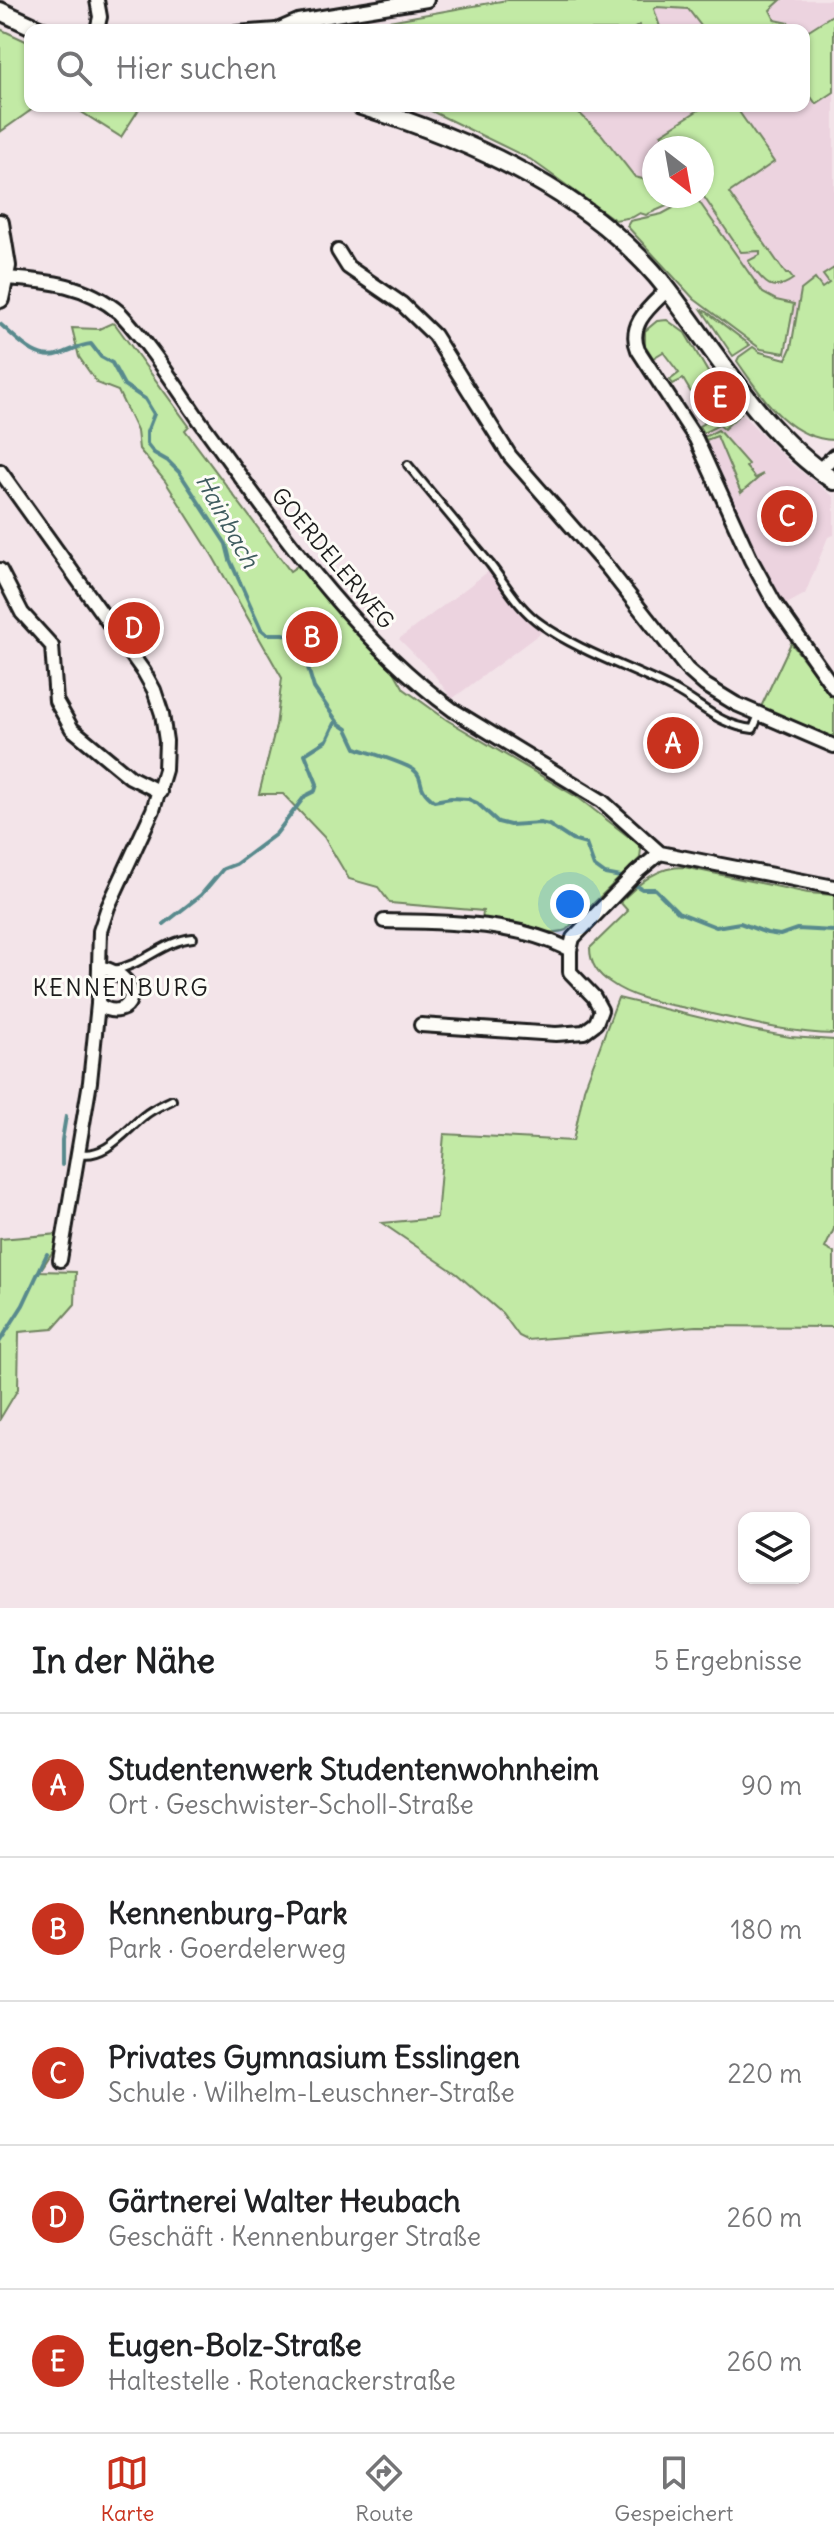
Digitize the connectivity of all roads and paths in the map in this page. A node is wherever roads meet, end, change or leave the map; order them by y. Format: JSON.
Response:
{"nodes":[{"id":1,"x":97,"y":0,"type":"edge"},
{"id":2,"x":427,"y":0,"type":"edge"},
{"id":3,"x":392,"y":3,"type":"edge"},
{"id":4,"x":0,"y":11,"type":"edge"},
{"id":5,"x":326,"y":18,"type":"junction"},
{"id":6,"x":28,"y":24,"type":"edge"},
{"id":7,"x":98,"y":24,"type":"edge"},
{"id":8,"x":291,"y":24,"type":"edge"},
{"id":9,"x":311,"y":24,"type":"edge"},
{"id":10,"x":378,"y":112,"type":"edge"},
{"id":11,"x":0,"y":223,"type":"edge"},
{"id":12,"x":338,"y":251,"type":"dead end"},
{"id":13,"x":6,"y":278,"type":"junction"},
{"id":14,"x":667,"y":290,"type":"junction"},
{"id":15,"x":0,"y":299,"type":"edge"},
{"id":16,"x":834,"y":456,"type":"edge"},
{"id":17,"x":408,"y":465,"type":"dead end"},
{"id":18,"x":819,"y":470,"type":"junction"},
{"id":19,"x":0,"y":471,"type":"edge"},
{"id":20,"x":834,"y":481,"type":"edge"},
{"id":21,"x":0,"y":570,"type":"edge"},
{"id":22,"x":834,"y":688,"type":"edge"},
{"id":23,"x":759,"y":715,"type":"junction"},
{"id":24,"x":834,"y":746,"type":"edge"},
{"id":25,"x":160,"y":792,"type":"junction"},
{"id":26,"x":660,"y":853,"type":"junction"},
{"id":27,"x":834,"y":887,"type":"edge"},
{"id":28,"x":384,"y":921,"type":"dead end"},
{"id":29,"x":193,"y":938,"type":"dead end"},
{"id":30,"x":570,"y":950,"type":"junction"},
{"id":31,"x":99,"y":967,"type":"junction"},
{"id":32,"x":114,"y":970,"type":"junction"},
{"id":33,"x":98,"y":1004,"type":"junction"},
{"id":34,"x":421,"y":1025,"type":"dead end"},
{"id":35,"x":172,"y":1100,"type":"dead end"},
{"id":36,"x":79,"y":1153,"type":"junction"},
{"id":37,"x":60,"y":1260,"type":"dead end"}],
"edges":[{"from":1,"to":7,"type":"street"},
{"from":2,"to":3,"type":"street"},
{"from":3,"to":5,"type":"street"},
{"from":4,"to":6,"type":"main road"},
{"from":5,"to":8,"type":"street"},
{"from":5,"to":9,"type":"street"},
{"from":10,"to":14,"type":"main road"},
{"from":11,"to":13,"type":"main road"},
{"from":12,"to":23,"type":"street"},
{"from":13,"to":15,"type":"main road"},
{"from":13,"to":26,"type":"street","name":"GOERDELERWEG"},
{"from":14,"to":18,"type":"main road"},
{"from":14,"to":22,"type":"street"},
{"from":16,"to":18,"type":"street"},
{"from":17,"to":23,"type":"lane"},
{"from":18,"to":20,"type":"main road"},
{"from":19,"to":25,"type":"street"},
{"from":21,"to":25,"type":"street"},
{"from":23,"to":24,"type":"street"},
{"from":25,"to":31,"type":"street"},
{"from":26,"to":27,"type":"street"},
{"from":26,"to":30,"type":"street"},
{"from":28,"to":30,"type":"street"},
{"from":29,"to":32,"type":"lane"},
{"from":30,"to":34,"type":"street"},
{"from":31,"to":32,"type":"street"},
{"from":31,"to":33,"type":"street"},
{"from":32,"to":33,"type":"street"},
{"from":33,"to":36,"type":"street"},
{"from":35,"to":36,"type":"lane"},
{"from":36,"to":37,"type":"street"}]}
